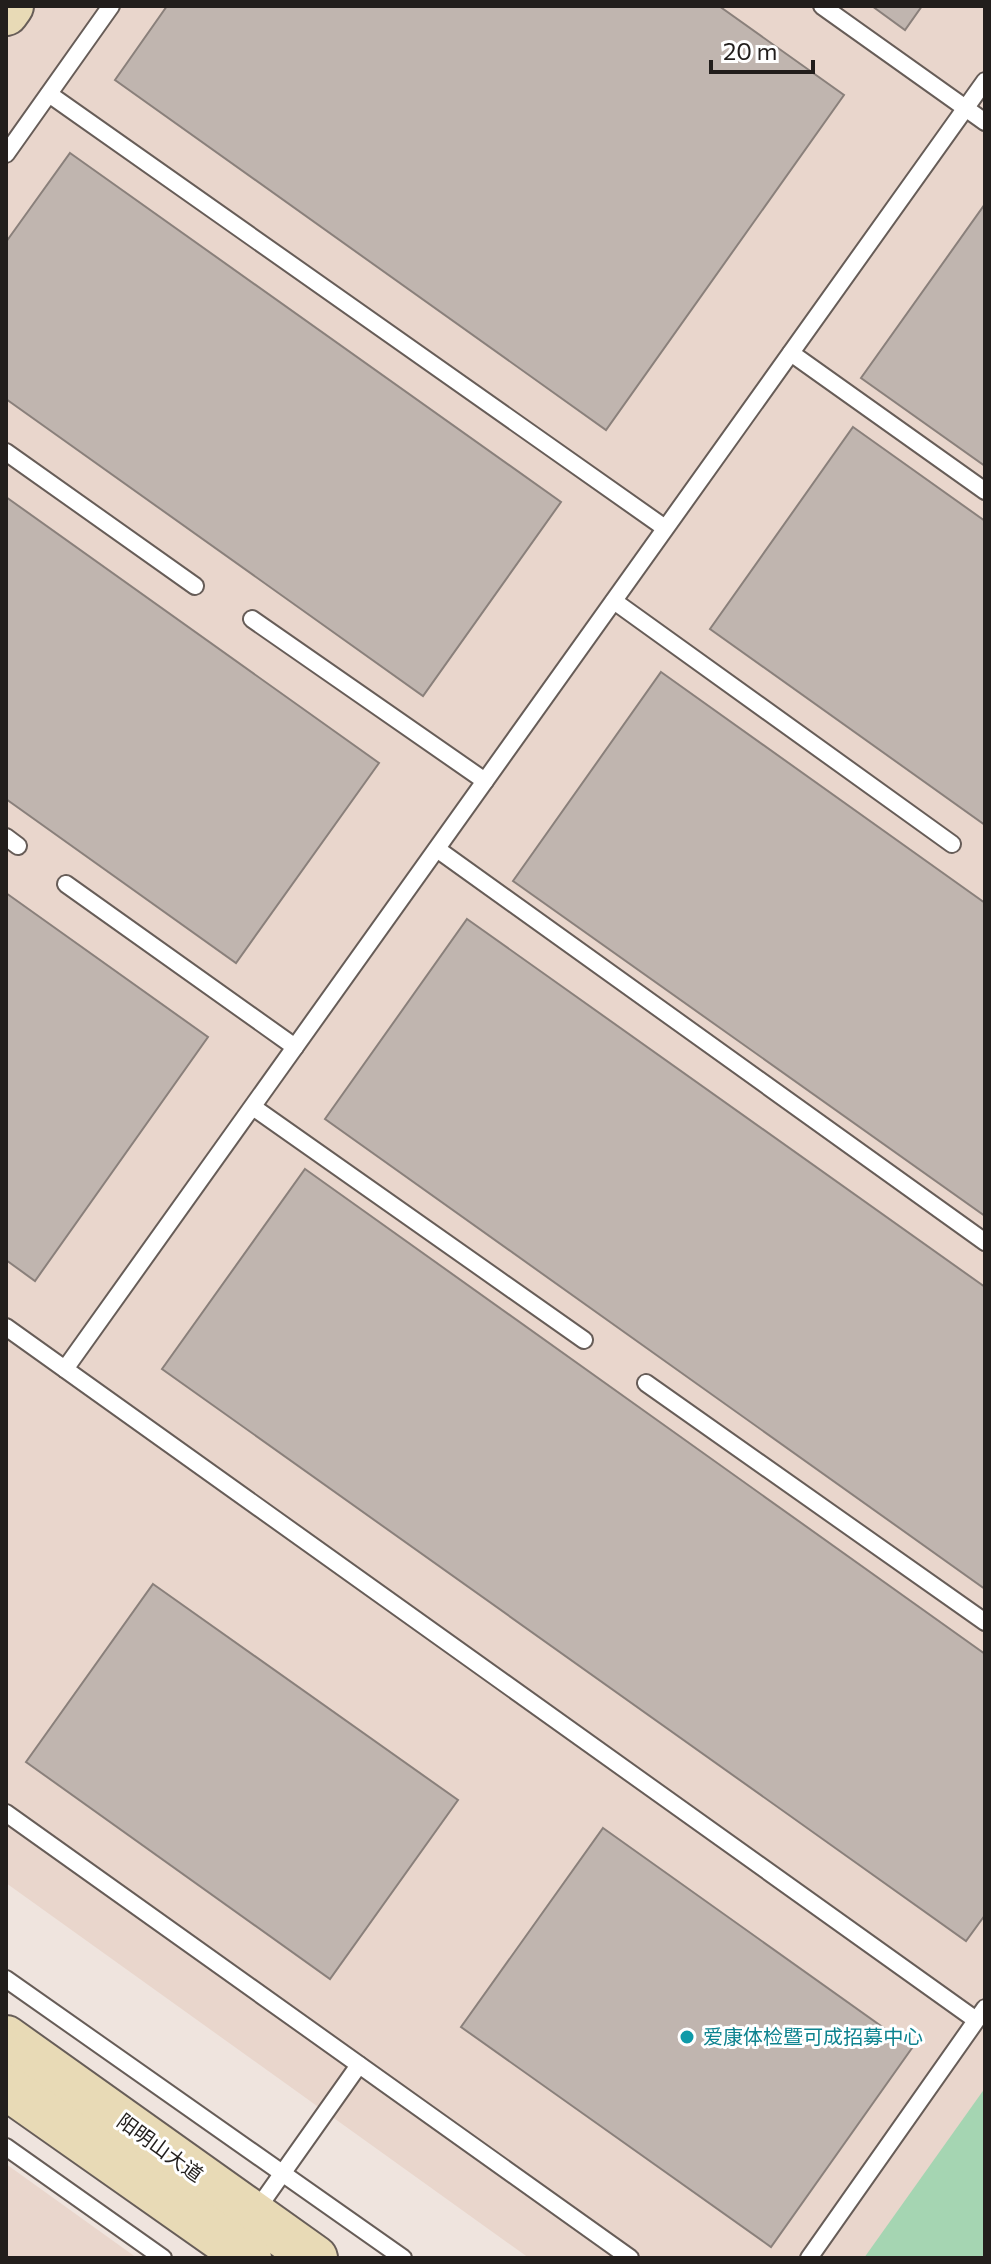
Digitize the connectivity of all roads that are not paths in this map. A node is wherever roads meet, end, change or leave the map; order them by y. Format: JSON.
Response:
{"nodes":[{"id":1,"x":11,"y":6,"type":"edge"},
{"id":2,"x":111,"y":6,"type":"edge"},
{"id":3,"x":822,"y":6,"type":"edge"},
{"id":4,"x":6,"y":13,"type":"edge"},
{"id":5,"x":985,"y":81,"type":"edge"},
{"id":6,"x":49,"y":94,"type":"junction"},
{"id":7,"x":966,"y":108,"type":"junction"},
{"id":8,"x":985,"y":122,"type":"edge"},
{"id":9,"x":6,"y":154,"type":"edge"},
{"id":10,"x":791,"y":353,"type":"junction"},
{"id":11,"x":6,"y":452,"type":"edge"},
{"id":12,"x":985,"y":491,"type":"edge"},
{"id":13,"x":665,"y":528,"type":"junction"},
{"id":14,"x":195,"y":586,"type":"dead end"},
{"id":15,"x":614,"y":601,"type":"junction"},
{"id":16,"x":252,"y":619,"type":"dead end"},
{"id":17,"x":485,"y":781,"type":"junction"},
{"id":18,"x":952,"y":844,"type":"dead end"},
{"id":19,"x":437,"y":849,"type":"junction"},
{"id":20,"x":66,"y":884,"type":"dead end"},
{"id":21,"x":295,"y":1047,"type":"junction"},
{"id":22,"x":253,"y":1107,"type":"junction"},
{"id":23,"x":985,"y":1242,"type":"edge"},
{"id":24,"x":6,"y":1327,"type":"edge"},
{"id":25,"x":584,"y":1340,"type":"dead end"},
{"id":26,"x":65,"y":1369,"type":"junction"},
{"id":27,"x":646,"y":1383,"type":"dead end"},
{"id":28,"x":985,"y":1622,"type":"edge"},
{"id":29,"x":6,"y":1813,"type":"edge"},
{"id":30,"x":6,"y":1979,"type":"edge"},
{"id":31,"x":981,"y":2014,"type":"edge"},
{"id":32,"x":6,"y":2038,"type":"edge"},
{"id":33,"x":359,"y":2065,"type":"junction"},
{"id":34,"x":6,"y":2087,"type":"edge"},
{"id":35,"x":6,"y":2147,"type":"edge"},
{"id":36,"x":282,"y":2173,"type":"junction"},
{"id":37,"x":240,"y":2239,"type":"edge"},
{"id":38,"x":163,"y":2258,"type":"edge"},
{"id":39,"x":315,"y":2258,"type":"edge"},
{"id":40,"x":403,"y":2258,"type":"edge"},
{"id":41,"x":630,"y":2258,"type":"edge"},
{"id":42,"x":809,"y":2258,"type":"edge"}],
"edges":[{"from":1,"to":4,"type":"main road"},
{"from":2,"to":6,"type":"lane"},
{"from":3,"to":7,"type":"lane"},
{"from":5,"to":7,"type":"lane"},
{"from":6,"to":9,"type":"lane"},
{"from":6,"to":13,"type":"lane"},
{"from":7,"to":8,"type":"lane"},
{"from":7,"to":10,"type":"lane"},
{"from":10,"to":12,"type":"lane"},
{"from":10,"to":13,"type":"lane"},
{"from":11,"to":14,"type":"lane"},
{"from":13,"to":15,"type":"lane"},
{"from":15,"to":17,"type":"lane"},
{"from":15,"to":18,"type":"lane"},
{"from":16,"to":17,"type":"lane"},
{"from":17,"to":19,"type":"lane"},
{"from":19,"to":21,"type":"lane"},
{"from":19,"to":23,"type":"lane"},
{"from":20,"to":21,"type":"lane"},
{"from":21,"to":22,"type":"lane"},
{"from":22,"to":25,"type":"lane"},
{"from":22,"to":26,"type":"lane"},
{"from":24,"to":26,"type":"lane"},
{"from":26,"to":31,"type":"lane"},
{"from":27,"to":28,"type":"lane"},
{"from":29,"to":33,"type":"lane"},
{"from":30,"to":36,"type":"lane"},
{"from":31,"to":42,"type":"lane"},
{"from":32,"to":37,"type":"main road","name":"阳明山大道"},
{"from":33,"to":36,"type":"lane"},
{"from":33,"to":41,"type":"lane"},
{"from":34,"to":37,"type":"main road","name":"阳明山大道"},
{"from":35,"to":38,"type":"lane"},
{"from":36,"to":37,"type":"lane"},
{"from":36,"to":40,"type":"lane"},
{"from":37,"to":39,"type":"main road","name":"阳明山大道"}]}
